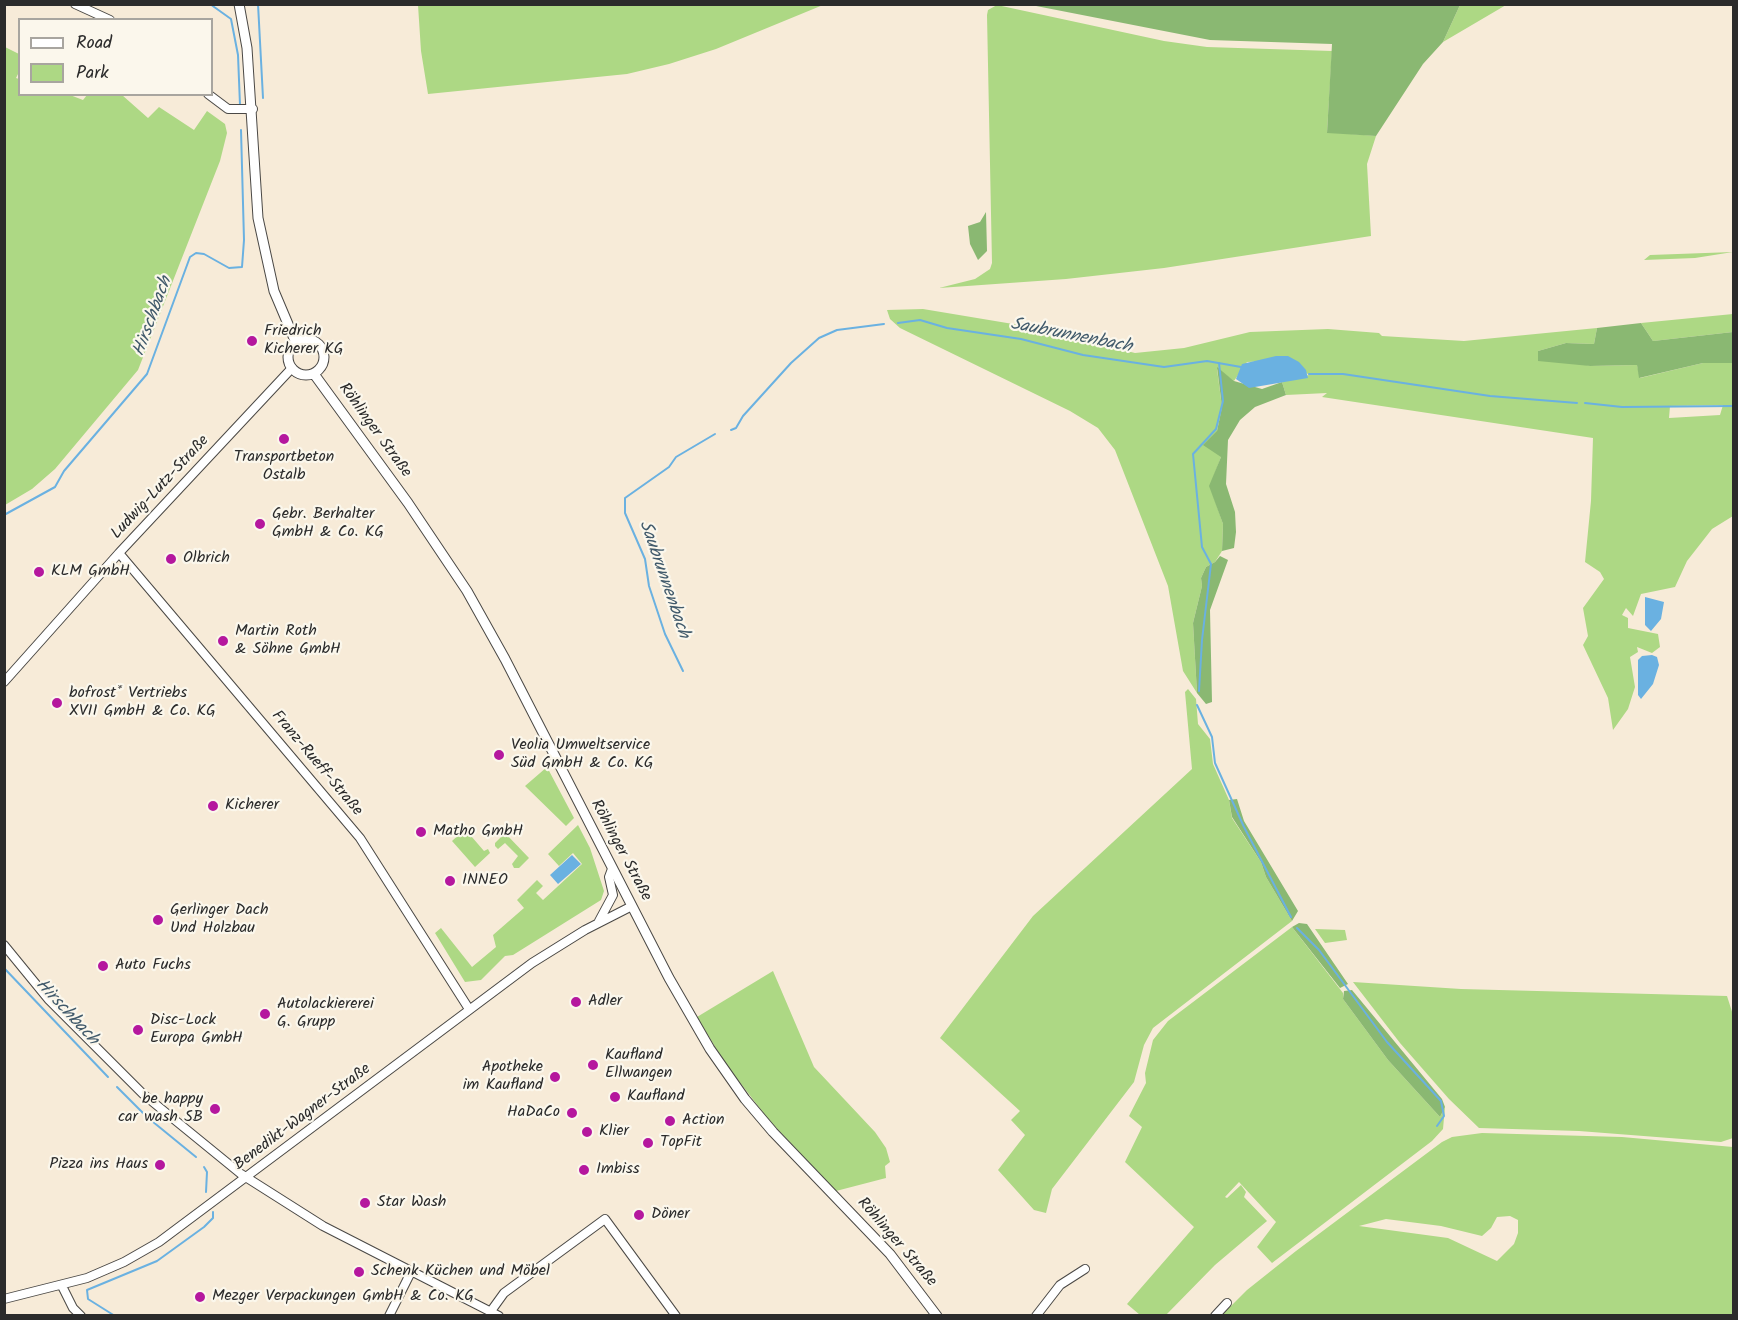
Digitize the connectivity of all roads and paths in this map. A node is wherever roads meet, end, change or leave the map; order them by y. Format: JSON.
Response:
{"nodes":[{"id":1,"x":75,"y":4,"type":"edge"},
{"id":2,"x":239,"y":4,"type":"edge"},
{"id":3,"x":106,"y":18,"type":"edge"},
{"id":4,"x":211,"y":96,"type":"edge"},
{"id":5,"x":253,"y":109,"type":"junction"},
{"id":6,"x":296,"y":343,"type":"junction"},
{"id":7,"x":292,"y":368,"type":"junction"},
{"id":8,"x":314,"y":374,"type":"junction"},
{"id":9,"x":119,"y":553,"type":"junction"},
{"id":10,"x":4,"y":682,"type":"edge"},
{"id":11,"x":612,"y":869,"type":"junction"},
{"id":12,"x":632,"y":906,"type":"junction"},
{"id":13,"x":599,"y":923,"type":"junction"},
{"id":14,"x":4,"y":945,"type":"edge"},
{"id":15,"x":469,"y":1009,"type":"junction"},
{"id":16,"x":246,"y":1177,"type":"junction"},
{"id":17,"x":1085,"y":1269,"type":"dead end"},
{"id":18,"x":411,"y":1272,"type":"junction"},
{"id":19,"x":62,"y":1286,"type":"junction"},
{"id":20,"x":4,"y":1299,"type":"edge"},
{"id":21,"x":1227,"y":1303,"type":"dead end"},
{"id":22,"x":490,"y":1311,"type":"junction"},
{"id":23,"x":81,"y":1316,"type":"edge"},
{"id":24,"x":389,"y":1316,"type":"edge"},
{"id":25,"x":499,"y":1316,"type":"edge"},
{"id":26,"x":676,"y":1316,"type":"edge"},
{"id":27,"x":937,"y":1316,"type":"edge"},
{"id":28,"x":1036,"y":1316,"type":"edge"},
{"id":29,"x":1215,"y":1316,"type":"edge"}],
"edges":[{"from":1,"to":3,"type":"street"},
{"from":2,"to":5,"type":"street"},
{"from":4,"to":5,"type":"street"},
{"from":5,"to":6,"type":"street"},
{"from":6,"to":7,"type":"street"},
{"from":6,"to":8,"type":"street"},
{"from":7,"to":8,"type":"street"},
{"from":7,"to":9,"type":"street","name":"Ludwig-Lutz-Straße"},
{"from":8,"to":11,"type":"street","name":"Röhlinger Straße"},
{"from":9,"to":10,"type":"street","name":"Ludwig-Lutz-Straße"},
{"from":9,"to":15,"type":"street","name":"Franz-Rueff-Straße"},
{"from":11,"to":12,"type":"street","name":"Röhlinger Straße"},
{"from":11,"to":13,"type":"street"},
{"from":12,"to":13,"type":"street","name":"Benedikt-Wagner-Straße"},
{"from":12,"to":27,"type":"street","name":"Röhlinger Straße"},
{"from":13,"to":15,"type":"street","name":"Benedikt-Wagner-Straße"},
{"from":14,"to":16,"type":"street"},
{"from":15,"to":16,"type":"street","name":"Benedikt-Wagner-Straße"},
{"from":16,"to":18,"type":"street"},
{"from":16,"to":19,"type":"street","name":"Benedikt-Wagner-Straße"},
{"from":17,"to":28,"type":"street"},
{"from":18,"to":22,"type":"street"},
{"from":18,"to":24,"type":"street"},
{"from":19,"to":20,"type":"street","name":"Benedikt-Wagner-Straße"},
{"from":19,"to":23,"type":"street"},
{"from":21,"to":29,"type":"street"},
{"from":22,"to":25,"type":"street"},
{"from":22,"to":26,"type":"street"}]}
